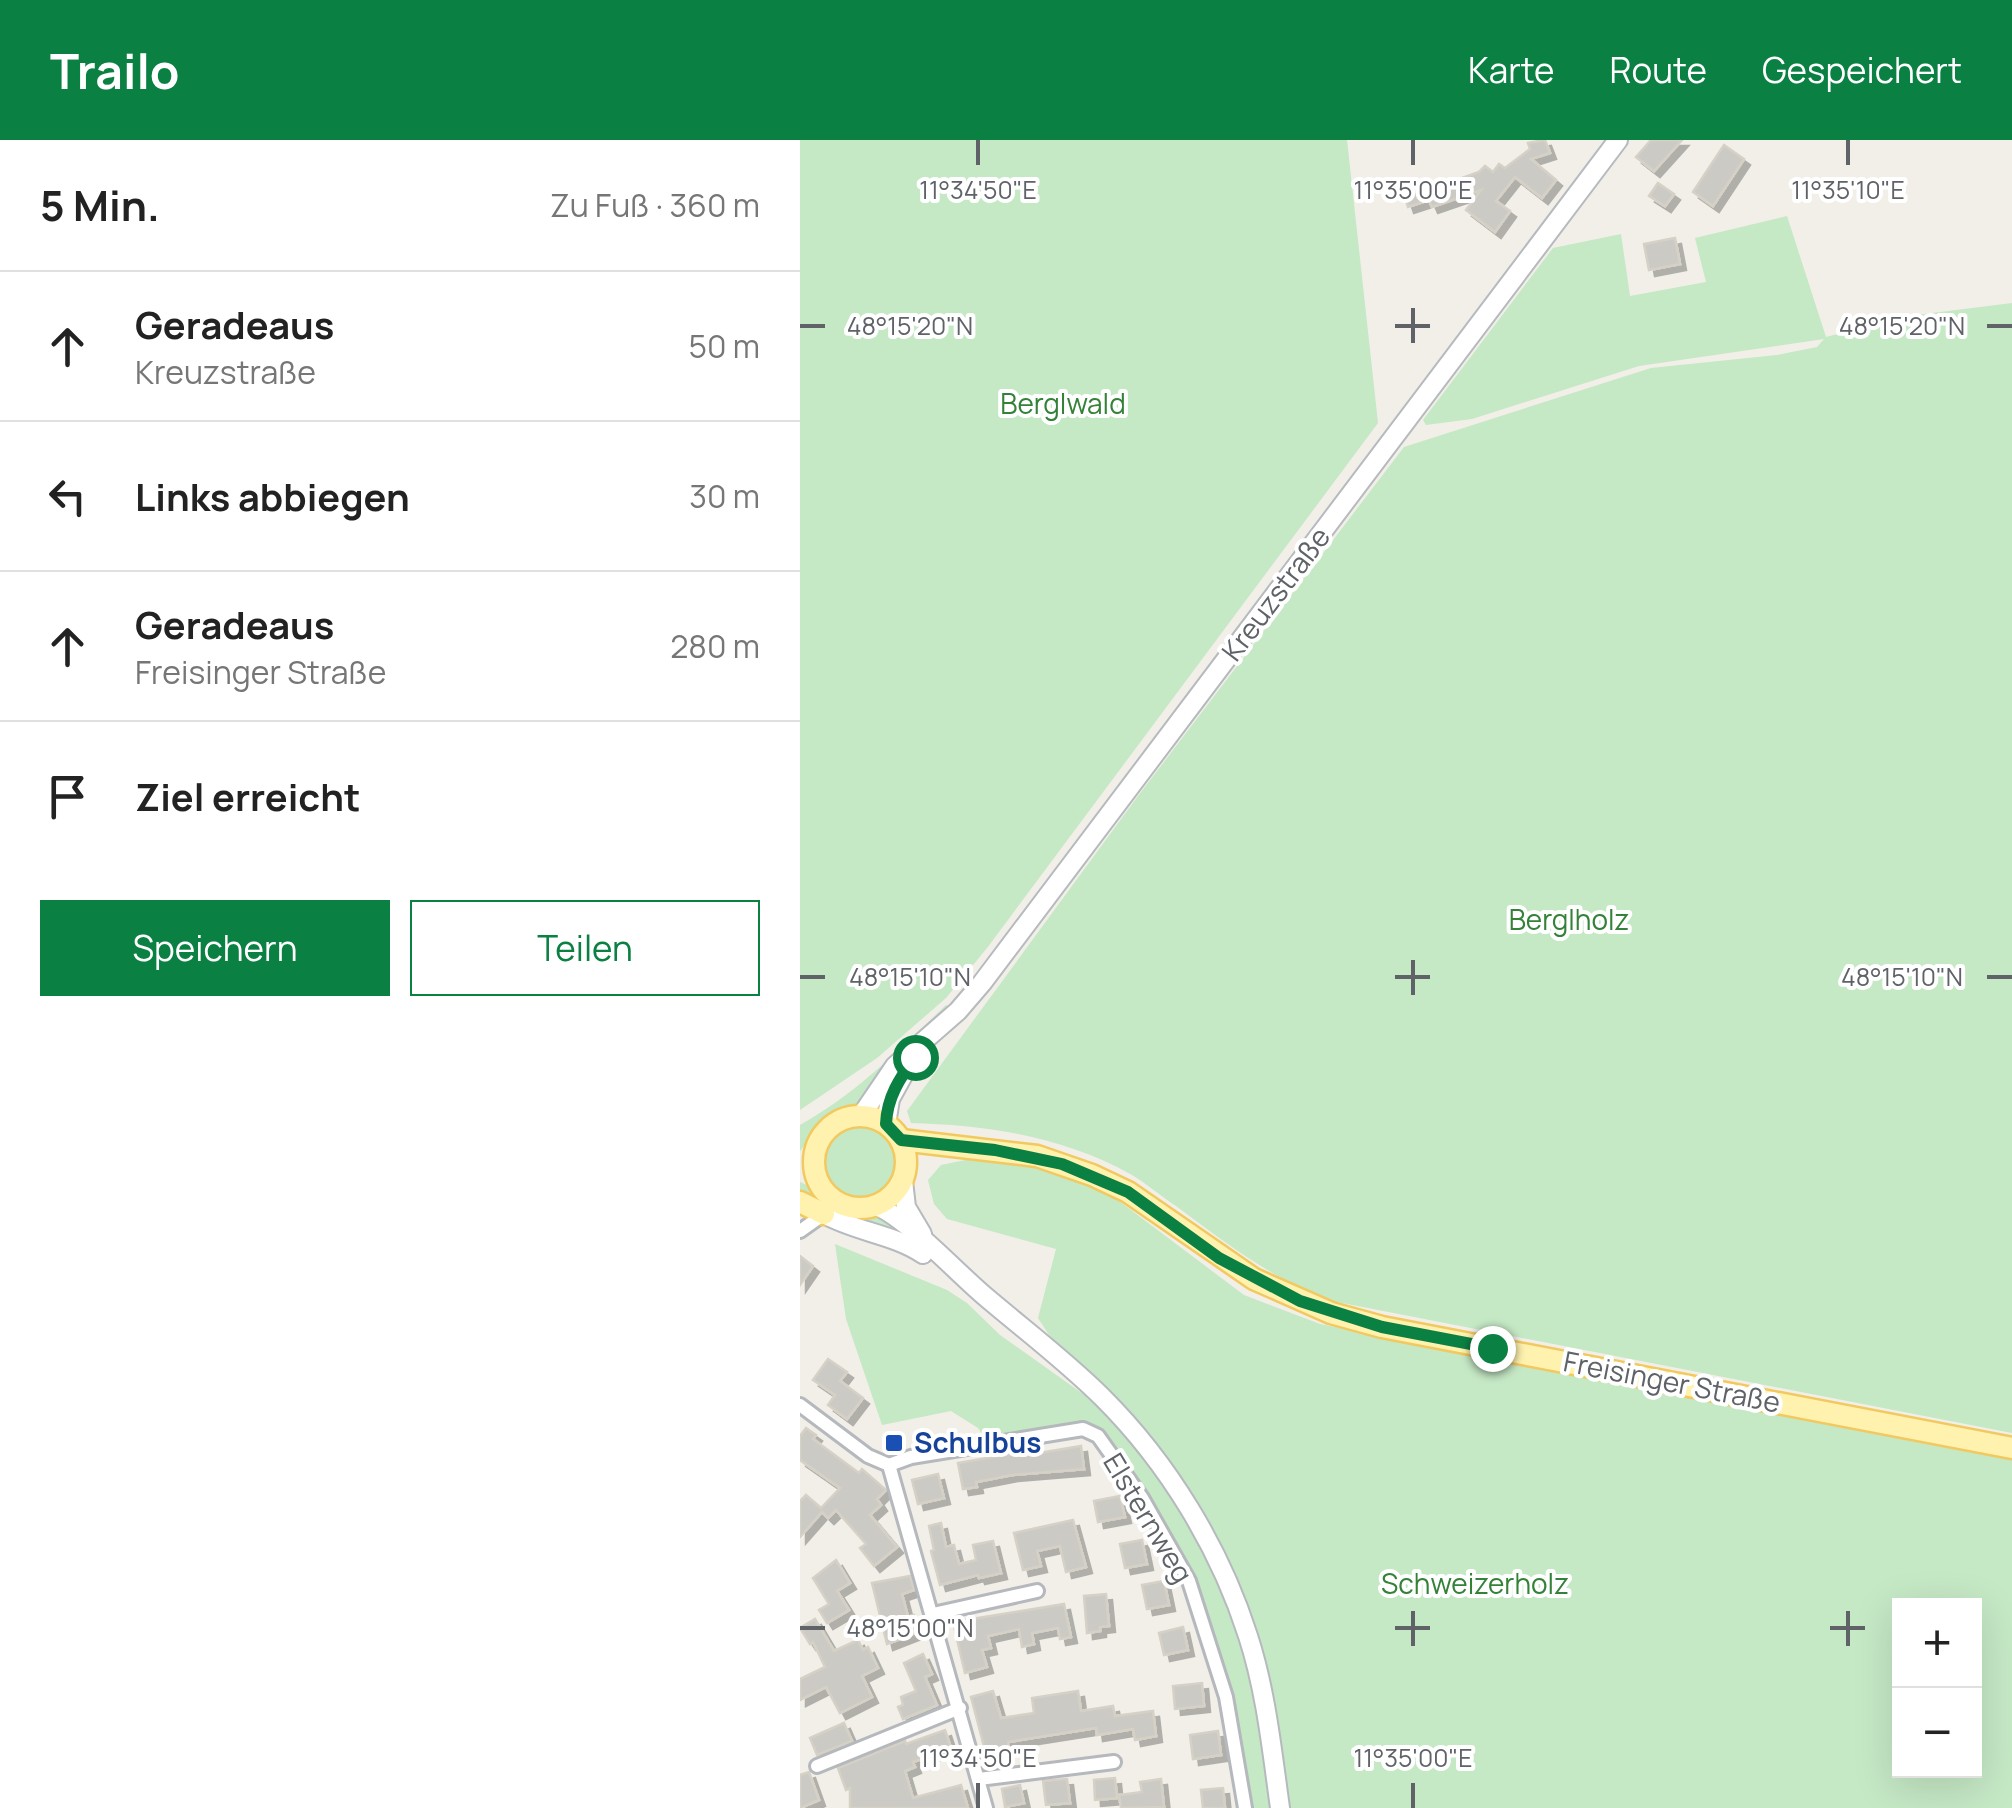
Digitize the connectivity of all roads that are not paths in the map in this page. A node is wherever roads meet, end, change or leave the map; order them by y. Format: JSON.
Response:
{"nodes":[{"id":1,"x":1618,"y":140,"type":"edge"},
{"id":2,"x":926,"y":1041,"type":"junction"},
{"id":3,"x":861,"y":1116,"type":"junction"},
{"id":4,"x":886,"y":1124,"type":"junction"},
{"id":5,"x":901,"y":1140,"type":"junction"},
{"id":6,"x":955,"y":1147,"type":"junction"},
{"id":7,"x":807,"y":1156,"type":"edge"},
{"id":8,"x":904,"y":1173,"type":"junction"},
{"id":9,"x":808,"y":1178,"type":"edge"},
{"id":10,"x":800,"y":1202,"type":"edge"},
{"id":11,"x":876,"y":1206,"type":"junction"},
{"id":12,"x":811,"y":1223,"type":"edge"},
{"id":13,"x":930,"y":1247,"type":"junction"},
{"id":14,"x":982,"y":1294,"type":"junction"},
{"id":15,"x":800,"y":1405,"type":"edge"},
{"id":16,"x":2012,"y":1448,"type":"edge"},
{"id":17,"x":889,"y":1465,"type":"junction"},
{"id":18,"x":1038,"y":1591,"type":"dead end"},
{"id":19,"x":933,"y":1614,"type":"junction"},
{"id":20,"x":960,"y":1708,"type":"junction"},
{"id":21,"x":1114,"y":1762,"type":"dead end"},
{"id":22,"x":817,"y":1766,"type":"dead end"},
{"id":23,"x":979,"y":1779,"type":"junction"},
{"id":24,"x":986,"y":1808,"type":"edge"},
{"id":25,"x":1245,"y":1808,"type":"edge"},
{"id":26,"x":1280,"y":1808,"type":"edge"}],
"edges":[{"from":1,"to":2,"type":"main road","name":"Kreuzstraße"},
{"from":2,"to":3,"type":"main road","name":"Kreuzstraße"},
{"from":2,"to":4,"type":"main road","name":"Kreuzstraße"},
{"from":3,"to":4,"type":"main road"},
{"from":3,"to":7,"type":"main road"},
{"from":4,"to":5,"type":"main road"},
{"from":5,"to":6,"type":"main road","name":"Freisinger Straße"},
{"from":5,"to":8,"type":"main road"},
{"from":6,"to":8,"type":"main road"},
{"from":6,"to":16,"type":"main road","name":"Freisinger Straße"},
{"from":7,"to":9,"type":"main road"},
{"from":8,"to":11,"type":"main road"},
{"from":8,"to":13,"type":"main road"},
{"from":9,"to":11,"type":"main road"},
{"from":10,"to":12,"type":"main road"},
{"from":11,"to":13,"type":"main road"},
{"from":12,"to":14,"type":"main road"},
{"from":13,"to":14,"type":"main road"},
{"from":14,"to":26,"type":"main road"},
{"from":15,"to":17,"type":"street"},
{"from":17,"to":19,"type":"street"},
{"from":17,"to":25,"type":"street","name":"Elsternweg"},
{"from":18,"to":19,"type":"street"},
{"from":19,"to":20,"type":"street"},
{"from":20,"to":22,"type":"street"},
{"from":20,"to":23,"type":"street"},
{"from":21,"to":23,"type":"street"},
{"from":23,"to":24,"type":"street"}]}
